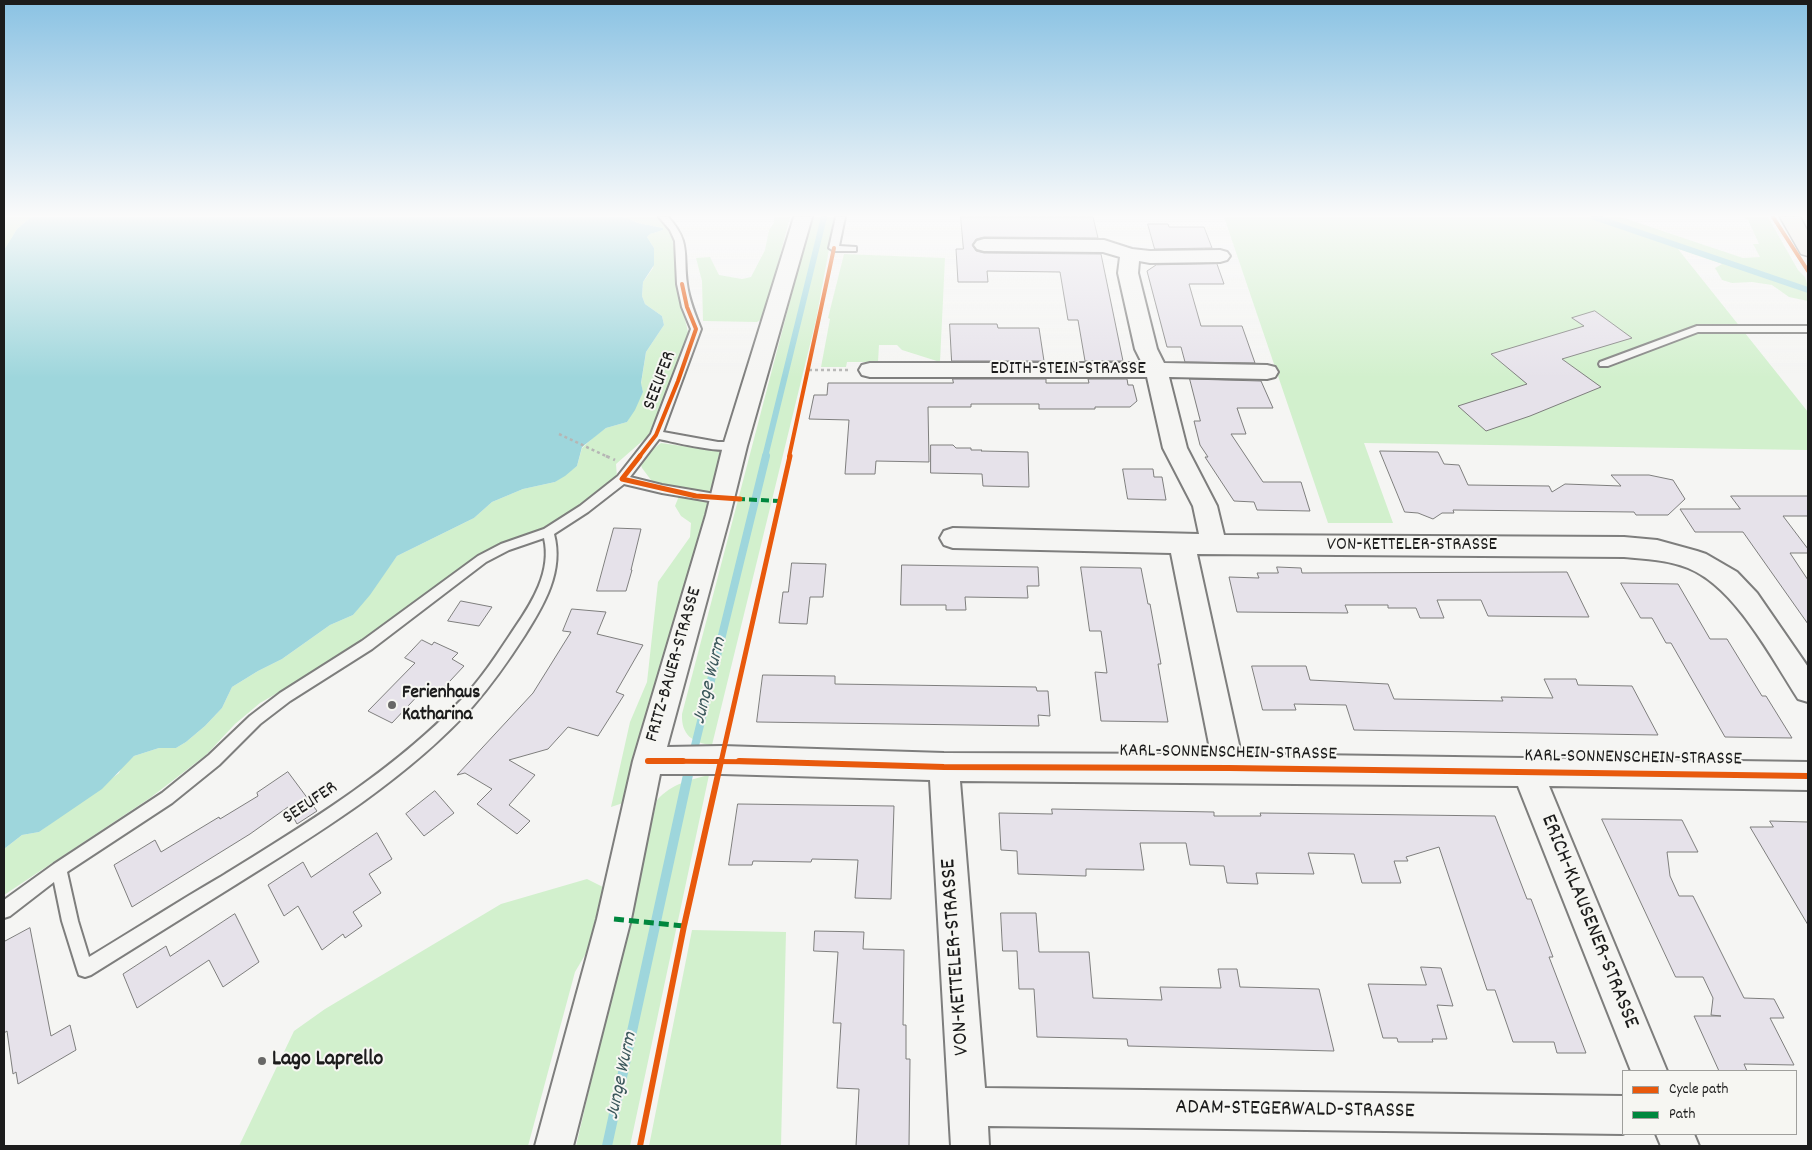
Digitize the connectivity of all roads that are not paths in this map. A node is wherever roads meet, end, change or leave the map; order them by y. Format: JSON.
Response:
{"nodes":[{"id":1,"x":681,"y":271,"type":"edge"},
{"id":2,"x":787,"y":271,"type":"edge"},
{"id":3,"x":1128,"y":271,"type":"edge"},
{"id":4,"x":1808,"y":329,"type":"edge"},
{"id":5,"x":1604,"y":364,"type":"dead end"},
{"id":6,"x":870,"y":370,"type":"road end"},
{"id":7,"x":1157,"y":371,"type":"junction"},
{"id":8,"x":1267,"y":372,"type":"dead end"},
{"id":9,"x":656,"y":435,"type":"junction"},
{"id":10,"x":735,"y":446,"type":"junction"},
{"id":11,"x":622,"y":479,"type":"junction"},
{"id":12,"x":721,"y":500,"type":"junction"},
{"id":13,"x":548,"y":532,"type":"junction"},
{"id":14,"x":953,"y":538,"type":"dead end"},
{"id":15,"x":1182,"y":544,"type":"junction"},
{"id":16,"x":1214,"y":544,"type":"junction"},
{"id":17,"x":1808,"y":690,"type":"edge"},
{"id":18,"x":648,"y":761,"type":"junction"},
{"id":19,"x":944,"y":767,"type":"junction"},
{"id":20,"x":1229,"y":768,"type":"junction"},
{"id":21,"x":1528,"y":773,"type":"junction"},
{"id":22,"x":1808,"y":776,"type":"edge"},
{"id":23,"x":59,"y":869,"type":"junction"},
{"id":24,"x":4,"y":910,"type":"edge"},
{"id":25,"x":1649,"y":1070,"type":"edge"},
{"id":26,"x":966,"y":1107,"type":"junction"},
{"id":27,"x":1622,"y":1114,"type":"edge"},
{"id":28,"x":554,"y":1146,"type":"edge"},
{"id":29,"x":970,"y":1146,"type":"edge"}],
"edges":[{"from":1,"to":9,"type":"lane","name":"SEEUFER"},
{"from":2,"to":10,"type":"street","name":"FRITZ-BAUER-STRASSE"},
{"from":3,"to":7,"type":"street"},
{"from":4,"to":5,"type":"lane"},
{"from":6,"to":7,"type":"street","name":"EDITH-STEIN-STRASSE"},
{"from":7,"to":8,"type":"street","name":"EDITH-STEIN-STRASSE"},
{"from":7,"to":16,"type":"street"},
{"from":9,"to":10,"type":"lane"},
{"from":9,"to":11,"type":"lane","name":"SEEUFER"},
{"from":10,"to":12,"type":"street","name":"FRITZ-BAUER-STRASSE"},
{"from":11,"to":12,"type":"lane"},
{"from":11,"to":13,"type":"lane","name":"SEEUFER"},
{"from":12,"to":18,"type":"street","name":"FRITZ-BAUER-STRASSE"},
{"from":13,"to":23,"type":"lane","name":"SEEUFER"},
{"from":13,"to":23,"type":"lane","name":"SEEUFER"},
{"from":14,"to":15,"type":"street","name":"VON-KETTELER-STRASSE"},
{"from":15,"to":16,"type":"street","name":"VON-KETTELER-STRASSE"},
{"from":15,"to":20,"type":"street"},
{"from":16,"to":17,"type":"street","name":"VON-KETTELER-STRASSE"},
{"from":18,"to":19,"type":"street","name":"KARL-SONNENSCHEIN-STRASSE"},
{"from":18,"to":28,"type":"street","name":"FRITZ-BAUER-STRASSE"},
{"from":19,"to":20,"type":"street","name":"KARL-SONNENSCHEIN-STRASSE"},
{"from":19,"to":26,"type":"street","name":"VON-KETTELER-STRASSE"},
{"from":20,"to":21,"type":"street","name":"KARL-SONNENSCHEIN-STRASSE"},
{"from":21,"to":22,"type":"street","name":"KARL-SONNENSCHEIN-STRASSE"},
{"from":21,"to":25,"type":"street","name":"ERICH-KLAUSENER-STRASSE"},
{"from":23,"to":24,"type":"lane","name":"SEEUFER"},
{"from":26,"to":27,"type":"street","name":"ADAM-STEGERWALD-STRASSE"},
{"from":26,"to":29,"type":"street","name":"VON-KETTELER-STRASSE"}]}
